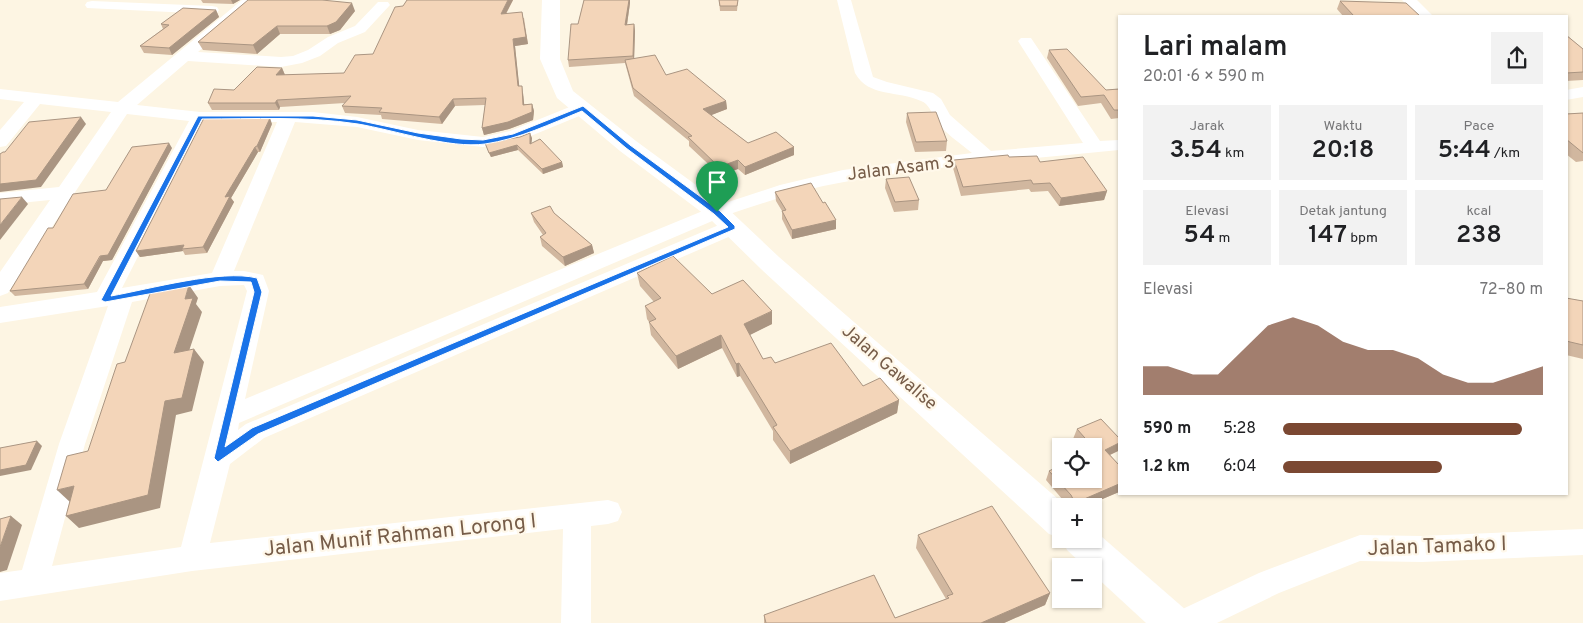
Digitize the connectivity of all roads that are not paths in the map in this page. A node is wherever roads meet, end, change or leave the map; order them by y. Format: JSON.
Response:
{"nodes":[{"id":1,"x":251,"y":0,"type":"edge"},
{"id":2,"x":551,"y":0,"type":"edge"},
{"id":3,"x":844,"y":0,"type":"edge"},
{"id":4,"x":1409,"y":0,"type":"edge"},
{"id":5,"x":92,"y":5,"type":"dead end"},
{"id":6,"x":383,"y":5,"type":"dead end"},
{"id":7,"x":238,"y":11,"type":"junction"},
{"id":8,"x":1425,"y":15,"type":"edge"},
{"id":9,"x":1026,"y":41,"type":"dead end"},
{"id":10,"x":184,"y":56,"type":"junction"},
{"id":11,"x":1583,"y":92,"type":"edge"},
{"id":12,"x":0,"y":94,"type":"edge"},
{"id":13,"x":1568,"y":94,"type":"edge"},
{"id":14,"x":36,"y":98,"type":"junction"},
{"id":15,"x":122,"y":108,"type":"junction"},
{"id":16,"x":583,"y":108,"type":"junction"},
{"id":17,"x":200,"y":117,"type":"junction"},
{"id":18,"x":288,"y":117,"type":"junction"},
{"id":19,"x":0,"y":142,"type":"edge"},
{"id":20,"x":1118,"y":145,"type":"edge"},
{"id":21,"x":1095,"y":147,"type":"junction"},
{"id":22,"x":987,"y":157,"type":"junction"},
{"id":23,"x":65,"y":192,"type":"junction"},
{"id":24,"x":0,"y":199,"type":"edge"},
{"id":25,"x":725,"y":220,"type":"junction"},
{"id":26,"x":220,"y":278,"type":"junction"},
{"id":27,"x":0,"y":288,"type":"edge"},
{"id":28,"x":114,"y":297,"type":"junction"},
{"id":29,"x":0,"y":315,"type":"edge"},
{"id":30,"x":229,"y":416,"type":"junction"},
{"id":31,"x":218,"y":458,"type":"junction"},
{"id":32,"x":608,"y":512,"type":"dead end"},
{"id":33,"x":1052,"y":515,"type":"edge"},
{"id":34,"x":576,"y":516,"type":"junction"},
{"id":35,"x":1583,"y":542,"type":"edge"},
{"id":36,"x":1089,"y":548,"type":"edge"},
{"id":37,"x":192,"y":558,"type":"junction"},
{"id":38,"x":33,"y":580,"type":"junction"},
{"id":39,"x":0,"y":586,"type":"edge"},
{"id":40,"x":576,"y":623,"type":"edge"},
{"id":41,"x":1173,"y":623,"type":"edge"},
{"id":42,"x":1185,"y":623,"type":"edge"}],
"edges":[{"from":1,"to":7,"type":"street"},
{"from":2,"to":16,"type":"street","name":"Jalan Gawalise"},
{"from":3,"to":22,"type":"street"},
{"from":4,"to":8,"type":"street"},
{"from":5,"to":7,"type":"street"},
{"from":6,"to":10,"type":"street"},
{"from":7,"to":10,"type":"street"},
{"from":9,"to":21,"type":"street"},
{"from":10,"to":15,"type":"street"},
{"from":11,"to":13,"type":"street"},
{"from":12,"to":14,"type":"street"},
{"from":14,"to":15,"type":"street"},
{"from":14,"to":19,"type":"street"},
{"from":15,"to":17,"type":"street"},
{"from":15,"to":23,"type":"street"},
{"from":16,"to":18,"type":"street"},
{"from":16,"to":25,"type":"street","name":"Jalan Gawalise"},
{"from":17,"to":18,"type":"street"},
{"from":17,"to":28,"type":"street"},
{"from":18,"to":26,"type":"street"},
{"from":20,"to":21,"type":"street","name":"Jalan Asam 3"},
{"from":21,"to":22,"type":"street","name":"Jalan Asam 3"},
{"from":22,"to":25,"type":"street","name":"Jalan Asam 3"},
{"from":23,"to":24,"type":"street"},
{"from":23,"to":27,"type":"street"},
{"from":25,"to":30,"type":"street"},
{"from":25,"to":31,"type":"street"},
{"from":25,"to":33,"type":"street","name":"Jalan Gawalise"},
{"from":26,"to":28,"type":"street"},
{"from":26,"to":30,"type":"street"},
{"from":28,"to":29,"type":"street"},
{"from":28,"to":38,"type":"street"},
{"from":30,"to":31,"type":"street"},
{"from":31,"to":37,"type":"street"},
{"from":32,"to":34,"type":"street","name":"Jalan Munif Rahman Lorong I"},
{"from":34,"to":37,"type":"street","name":"Jalan Munif Rahman Lorong I"},
{"from":34,"to":40,"type":"street"},
{"from":35,"to":42,"type":"street","name":"Jalan Tamako I"},
{"from":36,"to":41,"type":"street"},
{"from":37,"to":38,"type":"street","name":"Jalan Munif Rahman Lorong I"},
{"from":38,"to":39,"type":"street","name":"Jalan Munif Rahman Lorong I"}]}
